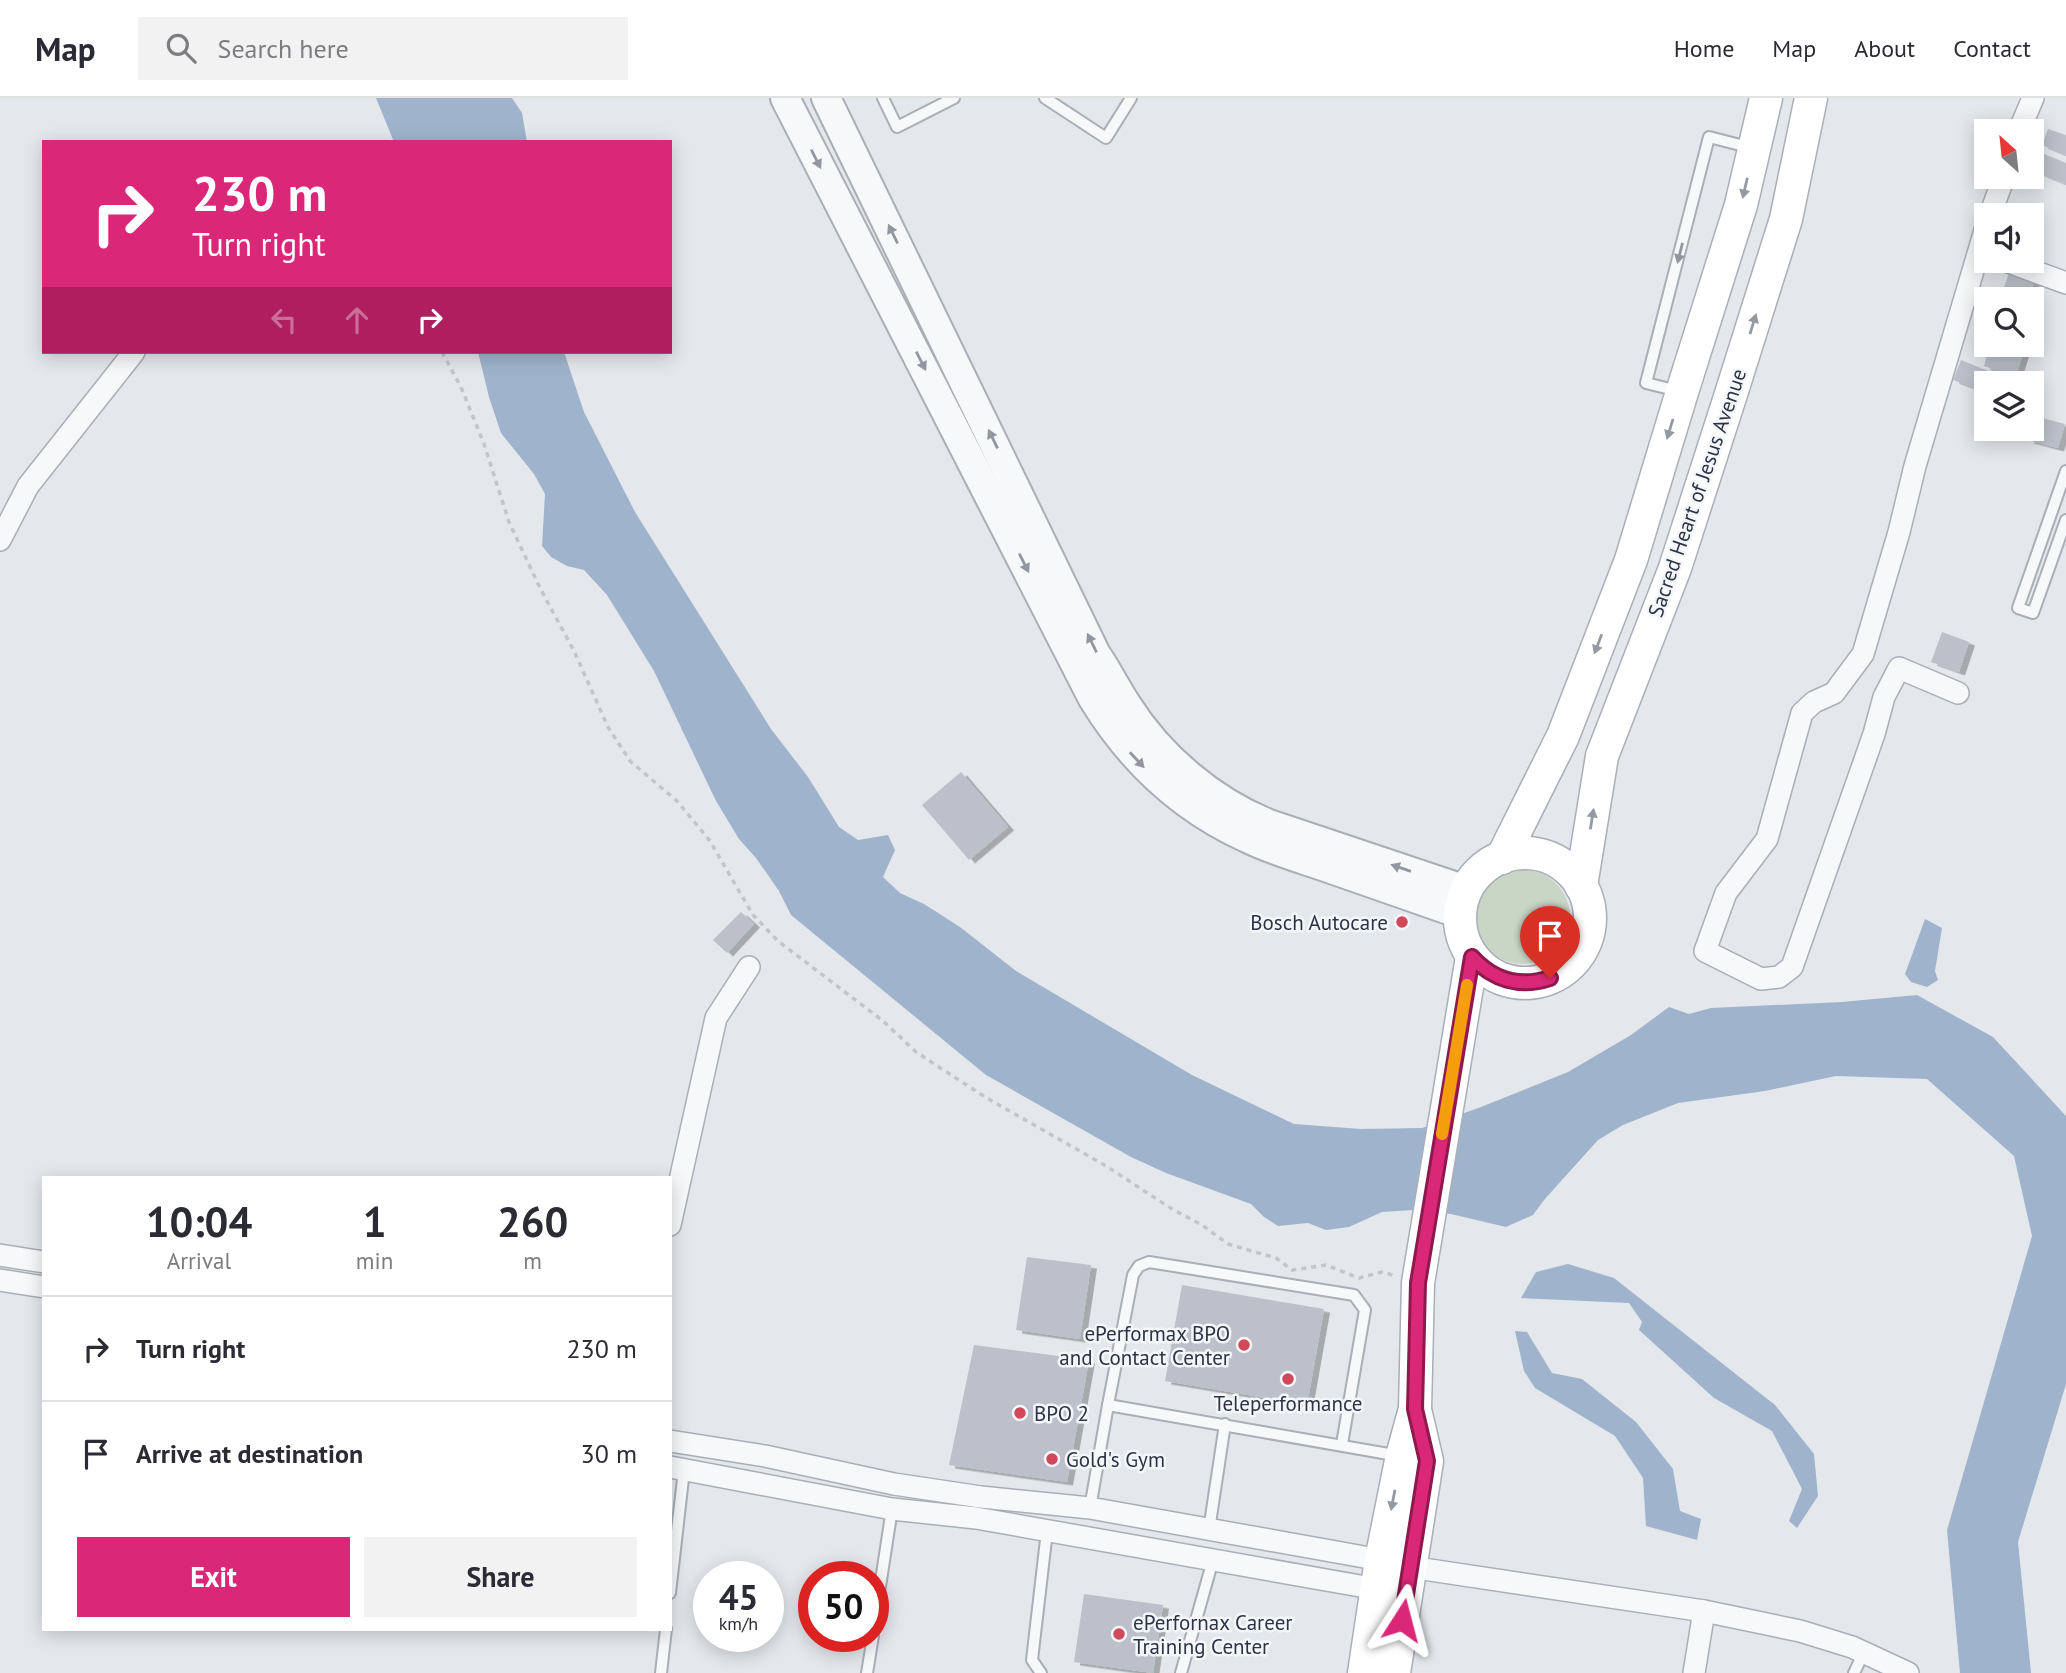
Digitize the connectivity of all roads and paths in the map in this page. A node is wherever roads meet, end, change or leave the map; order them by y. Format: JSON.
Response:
{"nodes":[{"id":1,"x":785,"y":98,"type":"edge"},
{"id":2,"x":826,"y":98,"type":"edge"},
{"id":3,"x":883,"y":98,"type":"edge"},
{"id":4,"x":954,"y":98,"type":"edge"},
{"id":5,"x":1045,"y":98,"type":"edge"},
{"id":6,"x":1131,"y":98,"type":"edge"},
{"id":7,"x":1766,"y":98,"type":"edge"},
{"id":8,"x":1811,"y":98,"type":"edge"},
{"id":9,"x":2033,"y":98,"type":"edge"},
{"id":10,"x":2024,"y":119,"type":"edge"},
{"id":11,"x":1755,"y":148,"type":"junction"},
{"id":12,"x":1976,"y":273,"type":"edge"},
{"id":13,"x":2039,"y":273,"type":"edge"},
{"id":14,"x":2066,"y":283,"type":"edge"},
{"id":15,"x":132,"y":354,"type":"edge"},
{"id":16,"x":443,"y":354,"type":"edge"},
{"id":17,"x":1682,"y":392,"type":"junction"},
{"id":18,"x":2066,"y":471,"type":"edge"},
{"id":19,"x":2066,"y":520,"type":"edge"},
{"id":20,"x":0,"y":540,"type":"edge"},
{"id":21,"x":1863,"y":654,"type":"junction"},
{"id":22,"x":1899,"y":668,"type":"junction"},
{"id":23,"x":1958,"y":693,"type":"dead end"},
{"id":24,"x":1502,"y":858,"type":"junction"},
{"id":25,"x":1581,"y":887,"type":"junction"},
{"id":26,"x":1463,"y":902,"type":"junction"},
{"id":27,"x":1472,"y":957,"type":"junction"},
{"id":28,"x":749,"y":967,"type":"dead end"},
{"id":29,"x":672,"y":1216,"type":"edge"},
{"id":30,"x":0,"y":1255,"type":"edge"},
{"id":31,"x":42,"y":1262,"type":"edge"},
{"id":32,"x":0,"y":1280,"type":"edge"},
{"id":33,"x":1418,"y":1283,"type":"junction"},
{"id":34,"x":42,"y":1287,"type":"edge"},
{"id":35,"x":1108,"y":1405,"type":"junction"},
{"id":36,"x":1225,"y":1424,"type":"junction"},
{"id":37,"x":672,"y":1441,"type":"edge"},
{"id":38,"x":1342,"y":1444,"type":"junction"},
{"id":39,"x":1415,"y":1458,"type":"junction"},
{"id":40,"x":677,"y":1468,"type":"edge"},
{"id":41,"x":894,"y":1484,"type":"junction"},
{"id":42,"x":981,"y":1497,"type":"junction"},
{"id":43,"x":1090,"y":1508,"type":"junction"},
{"id":44,"x":892,"y":1509,"type":"junction"},
{"id":45,"x":976,"y":1518,"type":"junction"},
{"id":46,"x":1209,"y":1530,"type":"junction"},
{"id":47,"x":1047,"y":1531,"type":"junction"},
{"id":48,"x":1085,"y":1537,"type":"junction"},
{"id":49,"x":672,"y":1557,"type":"edge"},
{"id":50,"x":1213,"y":1560,"type":"junction"},
{"id":51,"x":884,"y":1561,"type":"edge"},
{"id":52,"x":1390,"y":1572,"type":"junction"},
{"id":53,"x":1704,"y":1611,"type":"junction"},
{"id":54,"x":666,"y":1631,"type":"edge"},
{"id":55,"x":870,"y":1652,"type":"edge"},
{"id":56,"x":1864,"y":1652,"type":"junction"},
{"id":57,"x":661,"y":1673,"type":"edge"},
{"id":58,"x":867,"y":1673,"type":"edge"},
{"id":59,"x":1041,"y":1673,"type":"edge"},
{"id":60,"x":1181,"y":1673,"type":"edge"},
{"id":61,"x":1364,"y":1673,"type":"edge"},
{"id":62,"x":1394,"y":1673,"type":"edge"},
{"id":63,"x":1694,"y":1673,"type":"edge"},
{"id":64,"x":1854,"y":1673,"type":"edge"},
{"id":65,"x":1908,"y":1673,"type":"edge"}],
"edges":[{"from":1,"to":26,"type":"street","one_way":true},
{"from":26,"to":2,"type":"street","one_way":true},
{"from":3,"to":4,"type":"lane"},
{"from":5,"to":6,"type":"lane"},
{"from":7,"to":11,"type":"main road","name":"Sacred Heart of Jesus Avenue"},
{"from":25,"to":8,"type":"main road","name":"Sacred Heart of Jesus Avenue","one_way":true},
{"from":9,"to":10,"type":"street"},
{"from":11,"to":17,"type":"main road","name":"Sacred Heart of Jesus Avenue","one_way":true},
{"from":11,"to":17,"type":"lane","one_way":true},
{"from":12,"to":21,"type":"street"},
{"from":13,"to":14,"type":"street"},
{"from":15,"to":20,"type":"street"},
{"from":16,"to":33,"type":"path"},
{"from":17,"to":24,"type":"main road","name":"Sacred Heart of Jesus Avenue","one_way":true},
{"from":18,"to":19,"type":"lane"},
{"from":21,"to":22,"type":"street"},
{"from":21,"to":22,"type":"street"},
{"from":22,"to":23,"type":"street"},
{"from":24,"to":25,"type":"main road"},
{"from":24,"to":26,"type":"main road"},
{"from":25,"to":27,"type":"main road"},
{"from":26,"to":27,"type":"main road"},
{"from":27,"to":33,"type":"main road"},
{"from":28,"to":29,"type":"street"},
{"from":30,"to":31,"type":"street"},
{"from":32,"to":34,"type":"street"},
{"from":33,"to":39,"type":"main road"},
{"from":35,"to":36,"type":"lane"},
{"from":35,"to":38,"type":"lane"},
{"from":35,"to":43,"type":"lane"},
{"from":36,"to":38,"type":"lane"},
{"from":36,"to":46,"type":"lane"},
{"from":37,"to":41,"type":"street"},
{"from":38,"to":39,"type":"lane"},
{"from":39,"to":52,"type":"main road"},
{"from":40,"to":44,"type":"street"},
{"from":40,"to":49,"type":"lane"},
{"from":41,"to":42,"type":"street"},
{"from":41,"to":44,"type":"street"},
{"from":42,"to":43,"type":"street"},
{"from":42,"to":45,"type":"street"},
{"from":43,"to":46,"type":"street"},
{"from":43,"to":48,"type":"street"},
{"from":44,"to":45,"type":"street"},
{"from":44,"to":51,"type":"lane"},
{"from":45,"to":47,"type":"street"},
{"from":46,"to":52,"type":"street"},
{"from":47,"to":48,"type":"street"},
{"from":47,"to":59,"type":"lane"},
{"from":48,"to":50,"type":"street"},
{"from":50,"to":52,"type":"street"},
{"from":50,"to":60,"type":"lane"},
{"from":52,"to":53,"type":"street"},
{"from":52,"to":61,"type":"main road"},
{"from":52,"to":62,"type":"main road"},
{"from":53,"to":56,"type":"street"},
{"from":53,"to":63,"type":"street"},
{"from":54,"to":57,"type":"lane"},
{"from":55,"to":58,"type":"lane"},
{"from":56,"to":64,"type":"lane"},
{"from":56,"to":65,"type":"street"}]}
